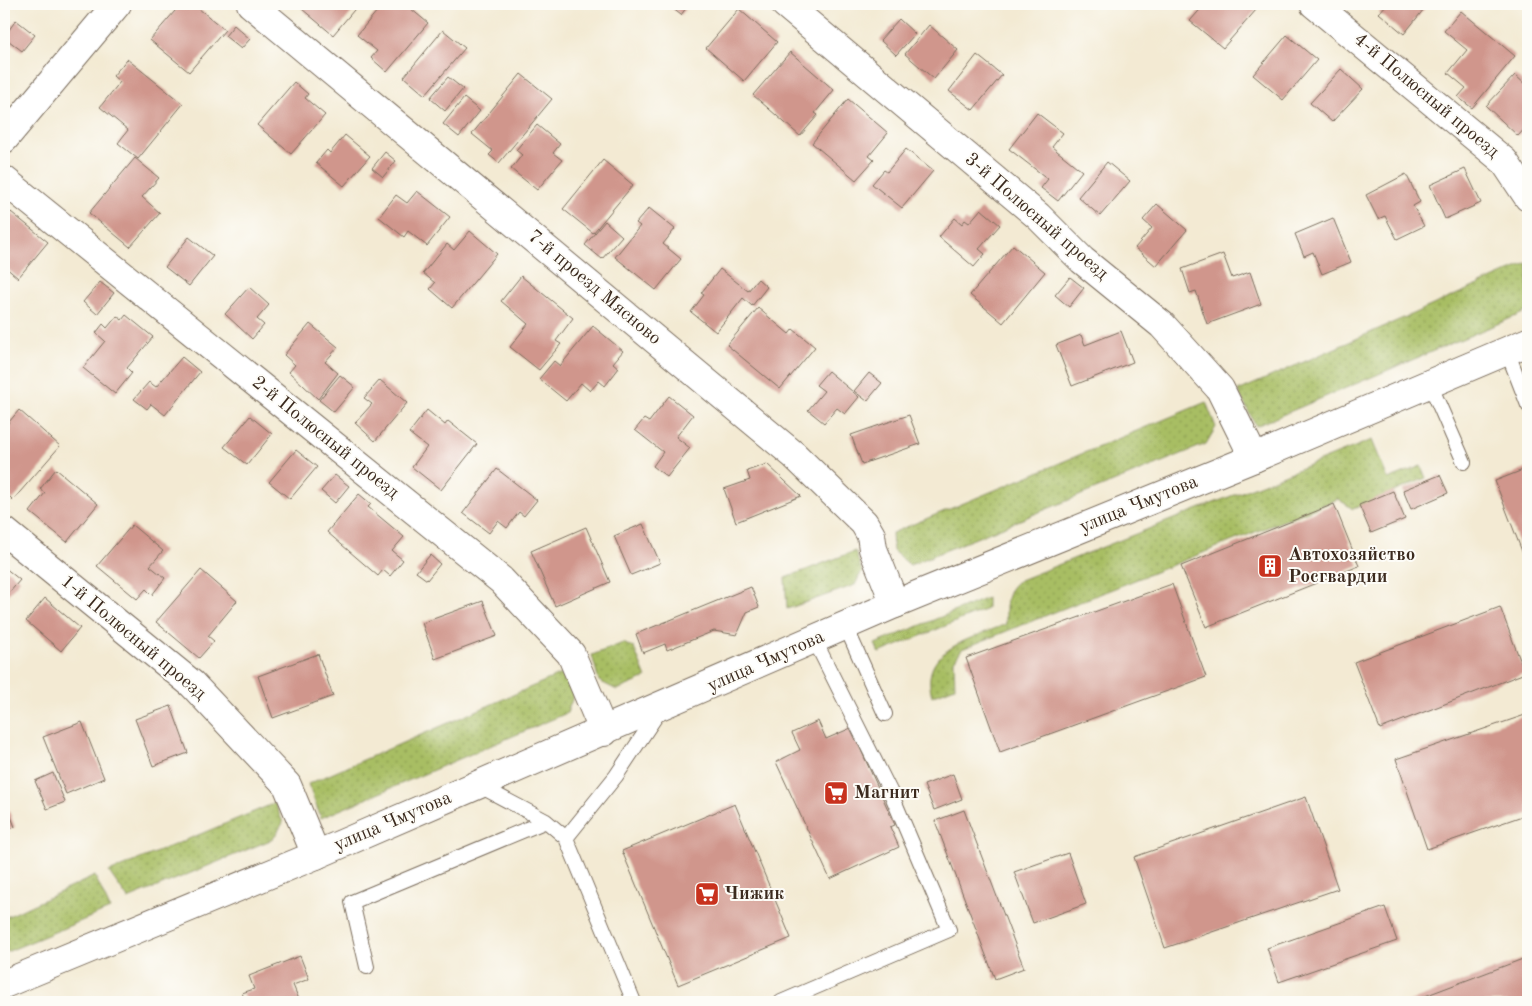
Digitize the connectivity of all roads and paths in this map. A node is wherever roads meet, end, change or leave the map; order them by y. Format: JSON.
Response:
{"nodes":[{"id":1,"x":117,"y":4,"type":"edge"},
{"id":2,"x":251,"y":4,"type":"edge"},
{"id":3,"x":785,"y":4,"type":"edge"},
{"id":4,"x":1314,"y":4,"type":"edge"},
{"id":5,"x":4,"y":139,"type":"edge"},
{"id":6,"x":4,"y":180,"type":"edge"},
{"id":7,"x":1528,"y":197,"type":"edge"},
{"id":8,"x":1523,"y":345,"type":"edge"},
{"id":9,"x":1430,"y":384,"type":"junction"},
{"id":10,"x":1528,"y":406,"type":"edge"},
{"id":11,"x":1254,"y":458,"type":"junction"},
{"id":12,"x":1464,"y":462,"type":"dead end"},
{"id":13,"x":4,"y":531,"type":"edge"},
{"id":14,"x":895,"y":604,"type":"junction"},
{"id":15,"x":846,"y":627,"type":"junction"},
{"id":16,"x":815,"y":641,"type":"junction"},
{"id":17,"x":662,"y":707,"type":"junction"},
{"id":18,"x":885,"y":714,"type":"dead end"},
{"id":19,"x":604,"y":732,"type":"junction"},
{"id":20,"x":478,"y":785,"type":"junction"},
{"id":21,"x":546,"y":821,"type":"junction"},
{"id":22,"x":566,"y":838,"type":"junction"},
{"id":23,"x":316,"y":855,"type":"junction"},
{"id":24,"x":367,"y":967,"type":"dead end"},
{"id":25,"x":4,"y":984,"type":"edge"},
{"id":26,"x":634,"y":1002,"type":"edge"},
{"id":27,"x":781,"y":1002,"type":"edge"}],
"edges":[{"from":1,"to":5,"type":"street"},
{"from":2,"to":14,"type":"street","name":"7-й проезд Мясново"},
{"from":3,"to":11,"type":"street","name":"3-й Полюсный проезд"},
{"from":4,"to":7,"type":"street","name":"4-й Полюсный проезд"},
{"from":6,"to":19,"type":"street","name":"2-й Полюсный проезд"},
{"from":8,"to":9,"type":"street","name":"улица Чмутова"},
{"from":8,"to":10,"type":"lane"},
{"from":9,"to":11,"type":"street","name":"улица Чмутова"},
{"from":9,"to":12,"type":"lane"},
{"from":11,"to":14,"type":"street","name":"улица Чмутова"},
{"from":13,"to":23,"type":"street","name":"1-й Полюсный проезд"},
{"from":14,"to":15,"type":"street","name":"улица Чмутова"},
{"from":15,"to":16,"type":"street","name":"улица Чмутова"},
{"from":15,"to":18,"type":"lane"},
{"from":16,"to":17,"type":"street","name":"улица Чмутова"},
{"from":16,"to":27,"type":"lane"},
{"from":17,"to":19,"type":"street","name":"улица Чмутова"},
{"from":17,"to":22,"type":"lane"},
{"from":19,"to":20,"type":"street","name":"улица Чмутова"},
{"from":20,"to":21,"type":"lane"},
{"from":20,"to":23,"type":"street","name":"улица Чмутова"},
{"from":21,"to":22,"type":"lane"},
{"from":21,"to":24,"type":"lane"},
{"from":22,"to":26,"type":"lane"},
{"from":23,"to":25,"type":"street","name":"улица Чмутова"}]}
